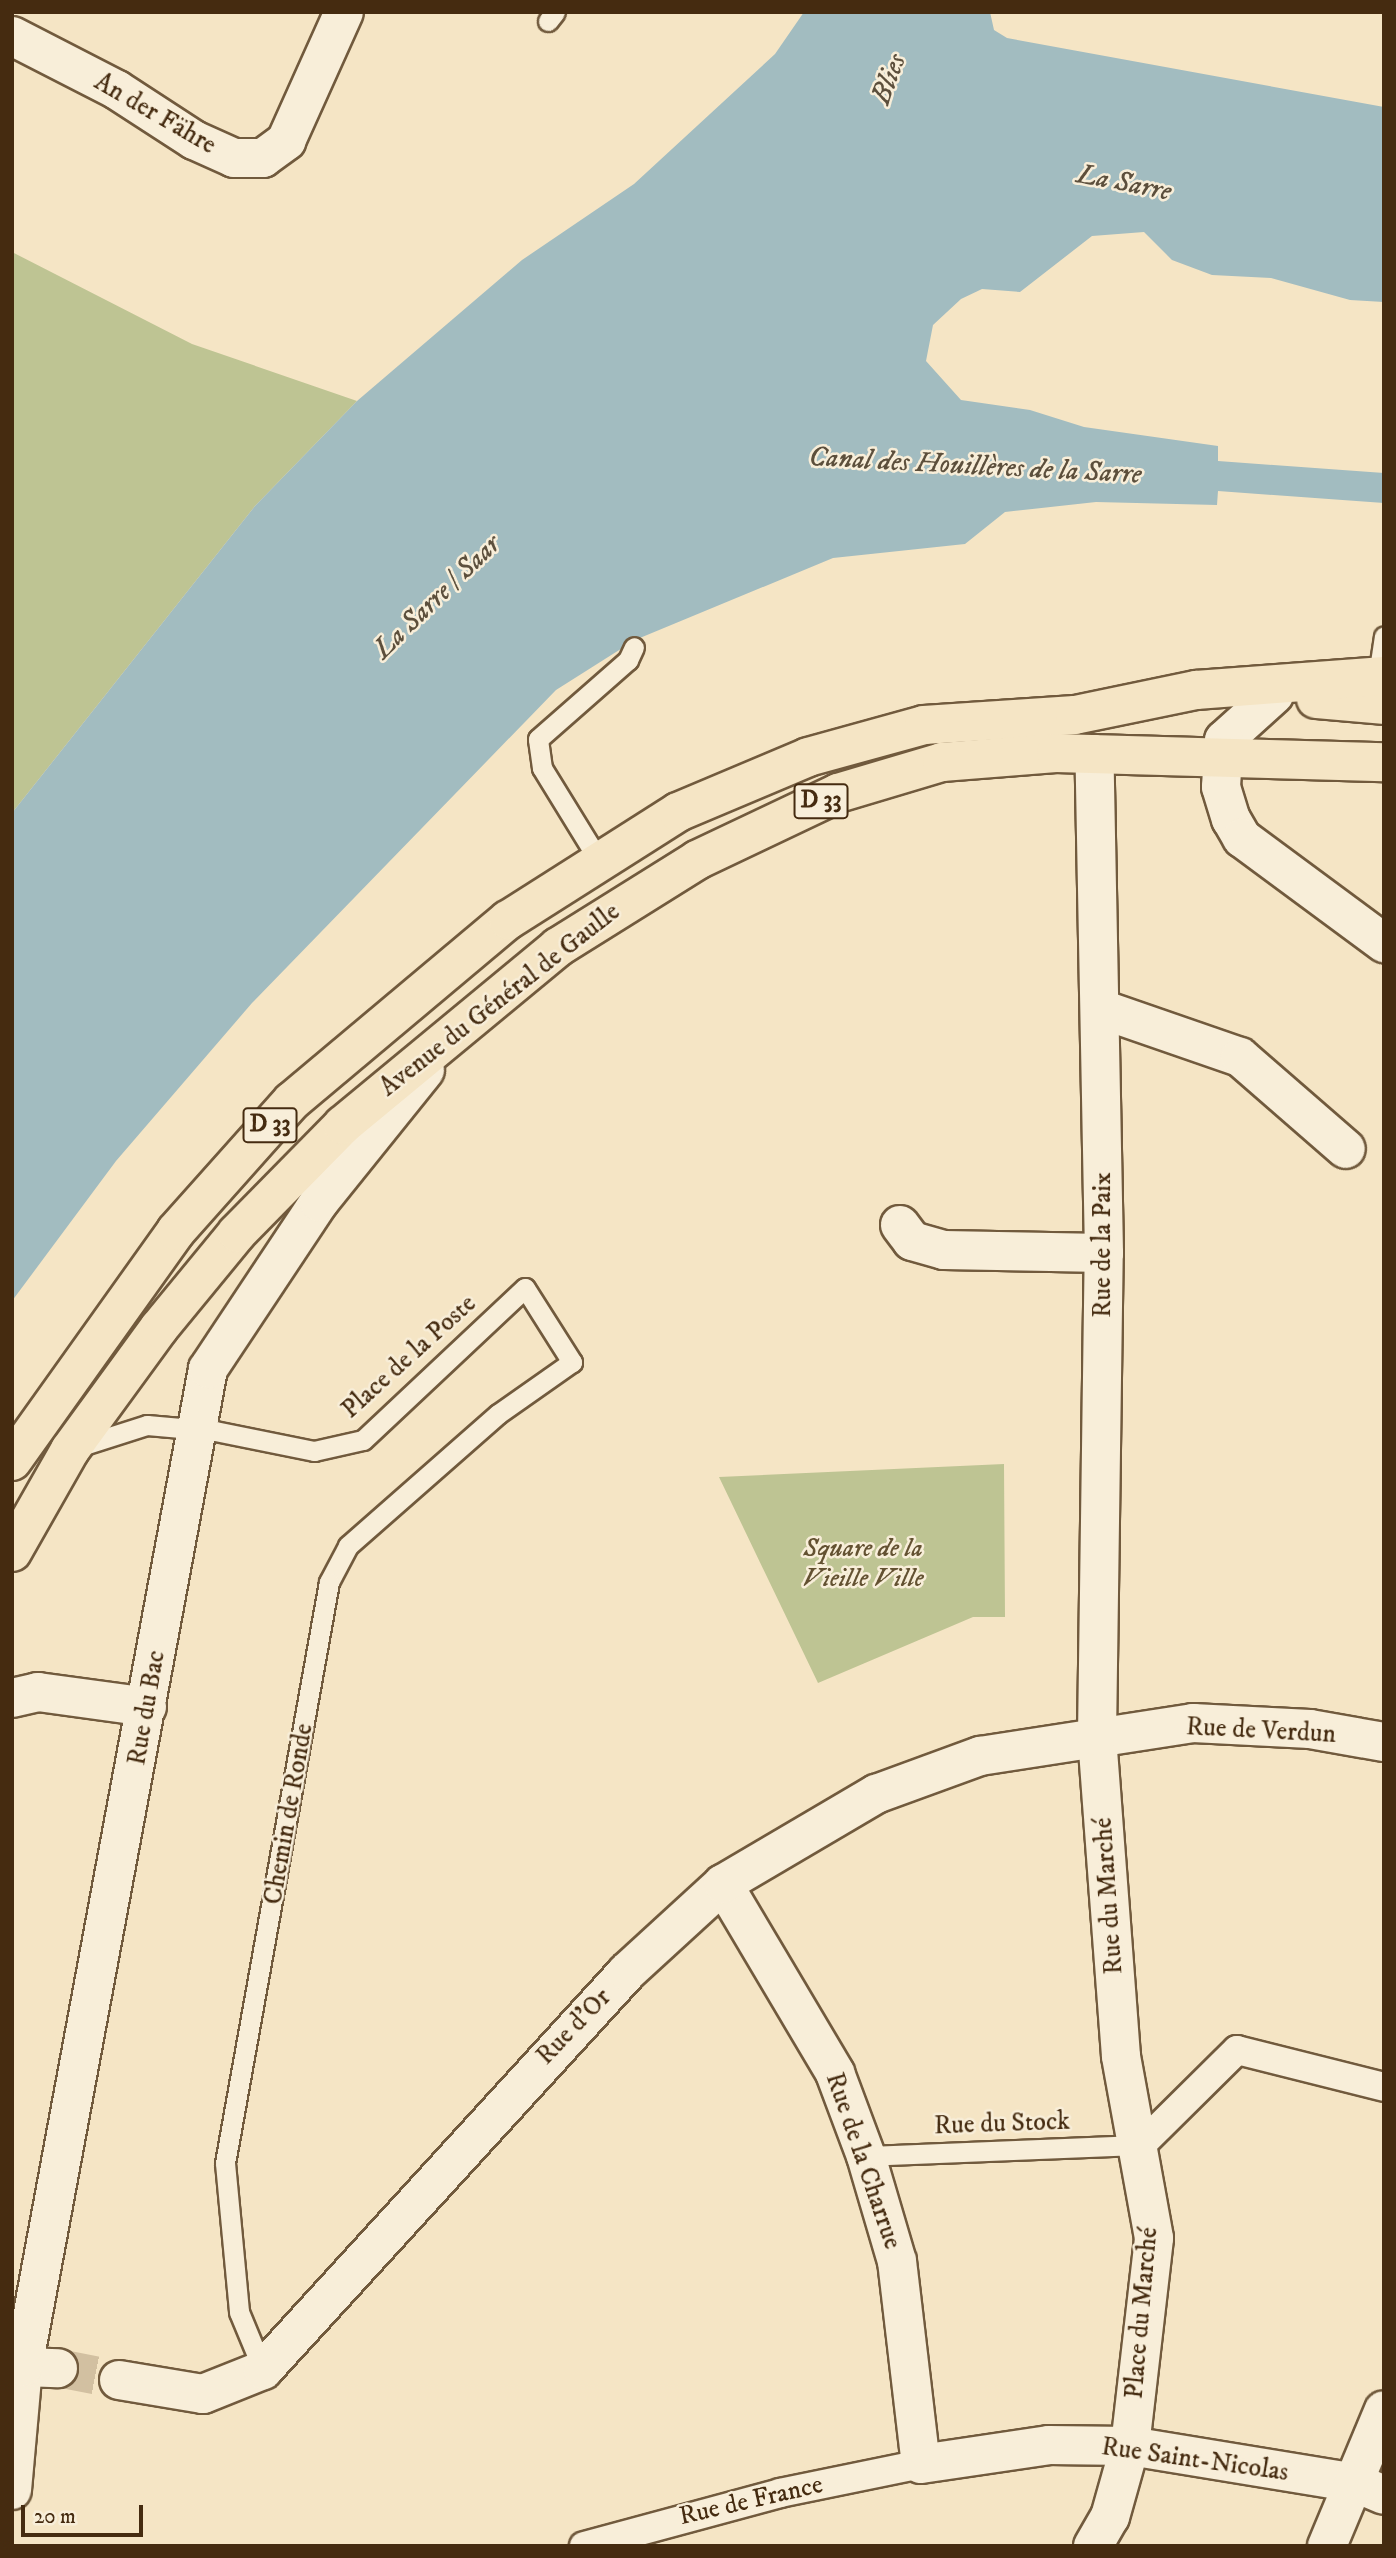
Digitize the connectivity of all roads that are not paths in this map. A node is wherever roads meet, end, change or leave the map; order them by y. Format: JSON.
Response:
{"nodes":[{"id":1,"x":344,"y":12,"type":"edge"},
{"id":2,"x":12,"y":36,"type":"edge"},
{"id":3,"x":1384,"y":636,"type":"edge"},
{"id":4,"x":634,"y":647,"type":"dead end"},
{"id":5,"x":1382,"y":685,"type":"edge"},
{"id":6,"x":1212,"y":690,"type":"junction"},
{"id":7,"x":1274,"y":695,"type":"junction"},
{"id":8,"x":1094,"y":754,"type":"junction"},
{"id":9,"x":1219,"y":758,"type":"junction"},
{"id":10,"x":1384,"y":762,"type":"edge"},
{"id":11,"x":598,"y":859,"type":"junction"},
{"id":12,"x":1384,"y":943,"type":"edge"},
{"id":13,"x":1101,"y":1009,"type":"junction"},
{"id":14,"x":478,"y":1011,"type":"junction"},
{"id":15,"x":1346,"y":1149,"type":"dead end"},
{"id":16,"x":900,"y":1225,"type":"dead end"},
{"id":17,"x":1104,"y":1253,"type":"junction"},
{"id":18,"x":572,"y":1362,"type":"joint"},
{"id":19,"x":197,"y":1431,"type":"junction"},
{"id":20,"x":70,"y":1450,"type":"junction"},
{"id":21,"x":12,"y":1461,"type":"edge"},
{"id":22,"x":12,"y":1552,"type":"edge"},
{"id":23,"x":12,"y":1698,"type":"edge"},
{"id":24,"x":147,"y":1707,"type":"junction"},
{"id":25,"x":1097,"y":1736,"type":"junction"},
{"id":26,"x":1384,"y":1742,"type":"edge"},
{"id":27,"x":723,"y":1885,"type":"junction"},
{"id":28,"x":1121,"y":2056,"type":"joint"},
{"id":29,"x":1384,"y":2087,"type":"edge"},
{"id":30,"x":1141,"y":2145,"type":"junction"},
{"id":31,"x":866,"y":2156,"type":"junction"},
{"id":32,"x":263,"y":2370,"type":"junction"},
{"id":33,"x":119,"y":2381,"type":"tunnel mouth"},
{"id":34,"x":1384,"y":2410,"type":"edge"},
{"id":35,"x":1130,"y":2446,"type":"junction"},
{"id":36,"x":921,"y":2464,"type":"junction"},
{"id":37,"x":1370,"y":2489,"type":"edge"},
{"id":38,"x":12,"y":2490,"type":"edge"},
{"id":39,"x":584,"y":2546,"type":"edge"},
{"id":40,"x":1093,"y":2546,"type":"edge"},
{"id":41,"x":1327,"y":2546,"type":"edge"}],
"edges":[{"from":1,"to":2,"type":"street","name":"An der Fähre"},
{"from":3,"to":5,"type":"lane"},
{"from":4,"to":11,"type":"lane"},
{"from":5,"to":6,"type":"main road","number":"D 33"},
{"from":5,"to":7,"type":"main road","number":"D 33"},
{"from":6,"to":7,"type":"main road","number":"D 33"},
{"from":6,"to":11,"type":"main road","name":"Avenue du Général de Gaulle","number":"D 33"},
{"from":7,"to":9,"type":"street"},
{"from":8,"to":9,"type":"main road","name":"Avenue du Général de Gaulle","number":"D 33"},
{"from":8,"to":13,"type":"street","name":"Rue de la Paix"},
{"from":8,"to":14,"type":"main road","name":"Avenue du Général de Gaulle","number":"D 33"},
{"from":9,"to":10,"type":"main road","number":"D 33"},
{"from":9,"to":12,"type":"street"},
{"from":11,"to":21,"type":"main road","name":"Avenue du Général de Gaulle","number":"D 33"},
{"from":13,"to":15,"type":"street"},
{"from":13,"to":17,"type":"street","name":"Rue de la Paix"},
{"from":14,"to":19,"type":"street","name":"Rue du Bac"},
{"from":14,"to":20,"type":"main road","name":"Avenue du Général de Gaulle","number":"D 33"},
{"from":16,"to":17,"type":"street"},
{"from":17,"to":25,"type":"street","name":"Rue de la Paix"},
{"from":18,"to":19,"type":"lane","name":"Place de la Poste"},
{"from":18,"to":32,"type":"lane","name":"Chemin de Ronde"},
{"from":19,"to":20,"type":"lane","name":"Place de la Poste"},
{"from":19,"to":24,"type":"street","name":"Rue du Bac"},
{"from":20,"to":22,"type":"main road","name":"Avenue du Général de Gaulle","number":"D 33"},
{"from":23,"to":24,"type":"street"},
{"from":24,"to":38,"type":"street","name":"Rue du Bac"},
{"from":25,"to":26,"type":"street","name":"Rue de Verdun"},
{"from":25,"to":27,"type":"street","name":"Rue d'Or"},
{"from":25,"to":28,"type":"street","name":"Rue du Marché"},
{"from":27,"to":31,"type":"street","name":"Rue de la Charrue"},
{"from":27,"to":32,"type":"street","name":"Rue d'Or"},
{"from":28,"to":30,"type":"street","name":"Place du Marché"},
{"from":29,"to":30,"type":"street"},
{"from":30,"to":31,"type":"lane","name":"Rue du Stock"},
{"from":30,"to":35,"type":"street","name":"Place du Marché"},
{"from":31,"to":36,"type":"street","name":"Rue de la Charrue"},
{"from":32,"to":33,"type":"street","name":"Rue d'Or"},
{"from":34,"to":37,"type":"street"},
{"from":35,"to":36,"type":"street","name":"Rue Saint-Nicolas"},
{"from":35,"to":37,"type":"street","name":"Rue Saint-Nicolas"},
{"from":35,"to":40,"type":"street","name":"Place du Marché"},
{"from":36,"to":39,"type":"street","name":"Rue de France"},
{"from":37,"to":41,"type":"street"}]}
